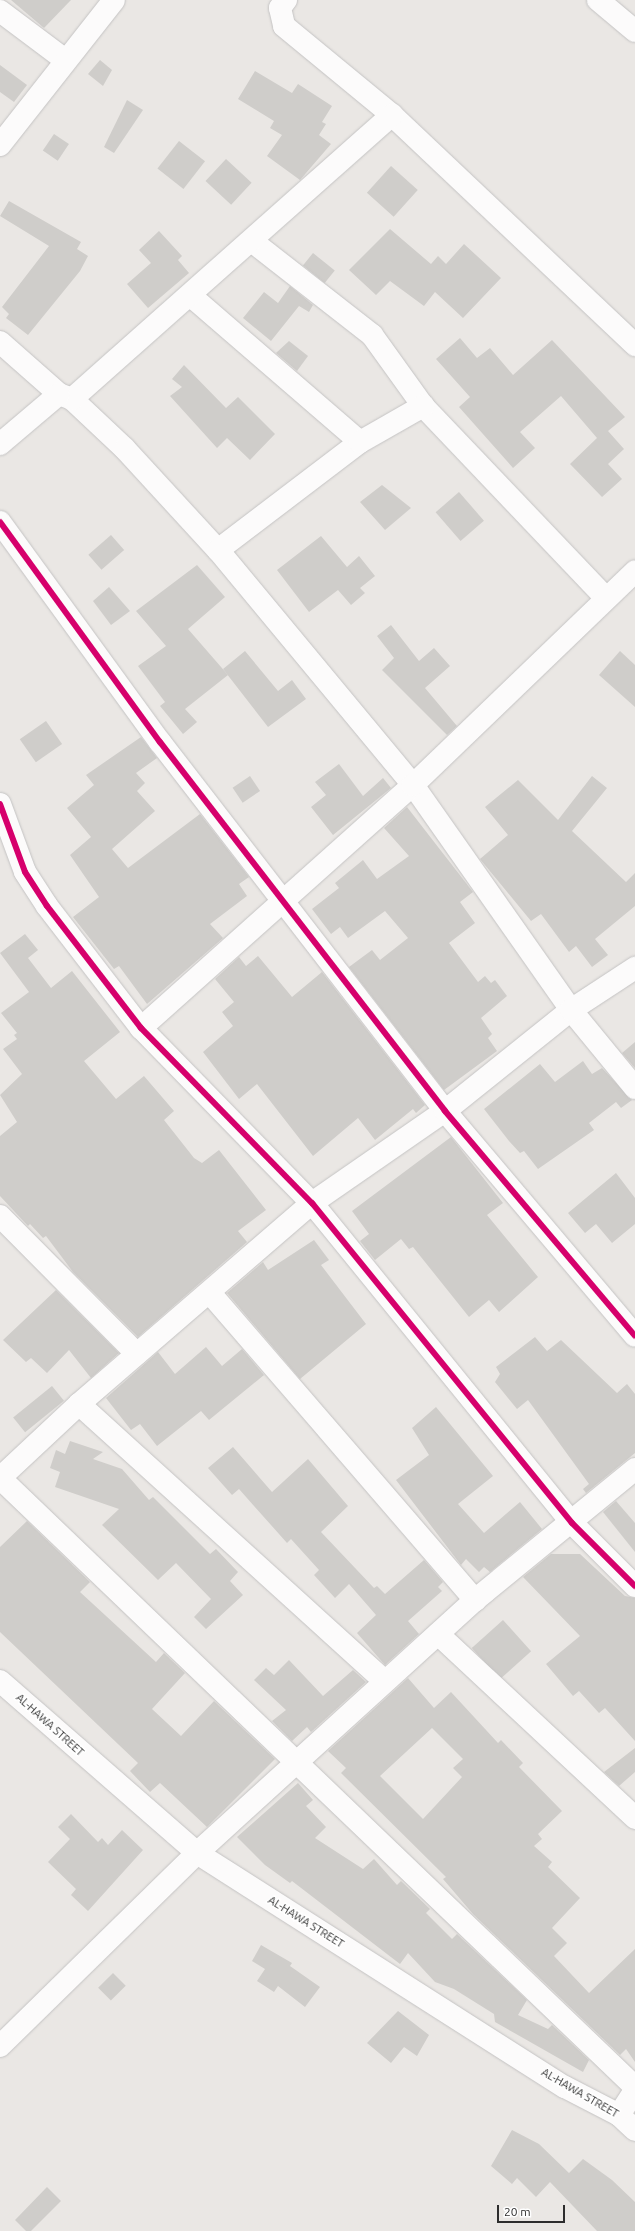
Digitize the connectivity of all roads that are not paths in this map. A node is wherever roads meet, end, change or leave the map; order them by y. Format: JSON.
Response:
{"nodes":[{"id":1,"x":114,"y":0,"type":"edge"},
{"id":2,"x":286,"y":0,"type":"edge"},
{"id":3,"x":598,"y":0,"type":"edge"},
{"id":4,"x":0,"y":11,"type":"edge"},
{"id":5,"x":635,"y":31,"type":"edge"},
{"id":6,"x":64,"y":59,"type":"junction"},
{"id":7,"x":392,"y":115,"type":"junction"},
{"id":8,"x":0,"y":145,"type":"edge"},
{"id":9,"x":253,"y":242,"type":"junction"},
{"id":10,"x":191,"y":296,"type":"junction"},
{"id":11,"x":0,"y":342,"type":"edge"},
{"id":12,"x":635,"y":345,"type":"edge"},
{"id":13,"x":66,"y":397,"type":"junction"},
{"id":14,"x":423,"y":406,"type":"junction"},
{"id":15,"x":4,"y":433,"type":"edge"},
{"id":16,"x":360,"y":442,"type":"junction"},
{"id":17,"x":0,"y":522,"type":"edge"},
{"id":18,"x":218,"y":550,"type":"junction"},
{"id":19,"x":631,"y":582,"type":"edge"},
{"id":20,"x":605,"y":597,"type":"junction"},
{"id":21,"x":413,"y":785,"type":"junction"},
{"id":22,"x":0,"y":804,"type":"edge"},
{"id":23,"x":286,"y":901,"type":"junction"},
{"id":24,"x":635,"y":968,"type":"edge"},
{"id":25,"x":571,"y":1010,"type":"junction"},
{"id":26,"x":141,"y":1028,"type":"junction"},
{"id":27,"x":635,"y":1088,"type":"edge"},
{"id":28,"x":445,"y":1111,"type":"junction"},
{"id":29,"x":312,"y":1203,"type":"junction"},
{"id":30,"x":0,"y":1216,"type":"edge"},
{"id":31,"x":210,"y":1293,"type":"junction"},
{"id":32,"x":635,"y":1336,"type":"edge"},
{"id":33,"x":137,"y":1354,"type":"junction"},
{"id":34,"x":79,"y":1404,"type":"junction"},
{"id":35,"x":635,"y":1469,"type":"edge"},
{"id":36,"x":0,"y":1478,"type":"edge"},
{"id":37,"x":572,"y":1523,"type":"junction"},
{"id":38,"x":635,"y":1586,"type":"edge"},
{"id":39,"x":475,"y":1600,"type":"junction"},
{"id":40,"x":438,"y":1634,"type":"junction"},
{"id":41,"x":0,"y":1681,"type":"edge"},
{"id":42,"x":384,"y":1681,"type":"junction"},
{"id":43,"x":294,"y":1762,"type":"junction"},
{"id":44,"x":635,"y":1818,"type":"edge"},
{"id":45,"x":197,"y":1853,"type":"junction"},
{"id":46,"x":0,"y":2046,"type":"edge"},
{"id":47,"x":635,"y":2089,"type":"edge"},
{"id":48,"x":619,"y":2114,"type":"junction"},
{"id":49,"x":635,"y":2130,"type":"edge"}],
"edges":[{"from":1,"to":6,"type":"street"},
{"from":2,"to":7,"type":"street"},
{"from":3,"to":5,"type":"street"},
{"from":4,"to":6,"type":"street"},
{"from":6,"to":8,"type":"street"},
{"from":7,"to":9,"type":"street"},
{"from":7,"to":12,"type":"street"},
{"from":9,"to":10,"type":"street"},
{"from":9,"to":14,"type":"street"},
{"from":10,"to":13,"type":"street"},
{"from":10,"to":16,"type":"street"},
{"from":11,"to":13,"type":"street"},
{"from":13,"to":15,"type":"street"},
{"from":13,"to":18,"type":"street"},
{"from":14,"to":16,"type":"street"},
{"from":14,"to":20,"type":"street"},
{"from":16,"to":18,"type":"street"},
{"from":17,"to":23,"type":"street"},
{"from":18,"to":21,"type":"street"},
{"from":19,"to":20,"type":"street"},
{"from":20,"to":21,"type":"street"},
{"from":21,"to":23,"type":"street"},
{"from":21,"to":25,"type":"street"},
{"from":22,"to":26,"type":"street"},
{"from":23,"to":26,"type":"street"},
{"from":23,"to":28,"type":"street"},
{"from":24,"to":25,"type":"street"},
{"from":25,"to":27,"type":"street"},
{"from":25,"to":28,"type":"street"},
{"from":26,"to":29,"type":"street"},
{"from":28,"to":29,"type":"street"},
{"from":28,"to":32,"type":"street"},
{"from":29,"to":31,"type":"street"},
{"from":29,"to":37,"type":"street"},
{"from":30,"to":33,"type":"street"},
{"from":31,"to":33,"type":"street"},
{"from":31,"to":39,"type":"street"},
{"from":33,"to":34,"type":"street"},
{"from":34,"to":36,"type":"street"},
{"from":34,"to":42,"type":"street"},
{"from":35,"to":37,"type":"street"},
{"from":36,"to":43,"type":"street"},
{"from":37,"to":38,"type":"street"},
{"from":37,"to":39,"type":"street"},
{"from":39,"to":40,"type":"street"},
{"from":40,"to":42,"type":"street"},
{"from":40,"to":44,"type":"street"},
{"from":41,"to":45,"type":"street","name":"AL-HAWA STREET"},
{"from":42,"to":43,"type":"street"},
{"from":43,"to":45,"type":"street"},
{"from":43,"to":47,"type":"street"},
{"from":45,"to":46,"type":"street"},
{"from":45,"to":48,"type":"street","name":"AL-HAWA STREET"},
{"from":47,"to":48,"type":"street"},
{"from":48,"to":49,"type":"street","name":"AL-HAWA STREET"}]}
